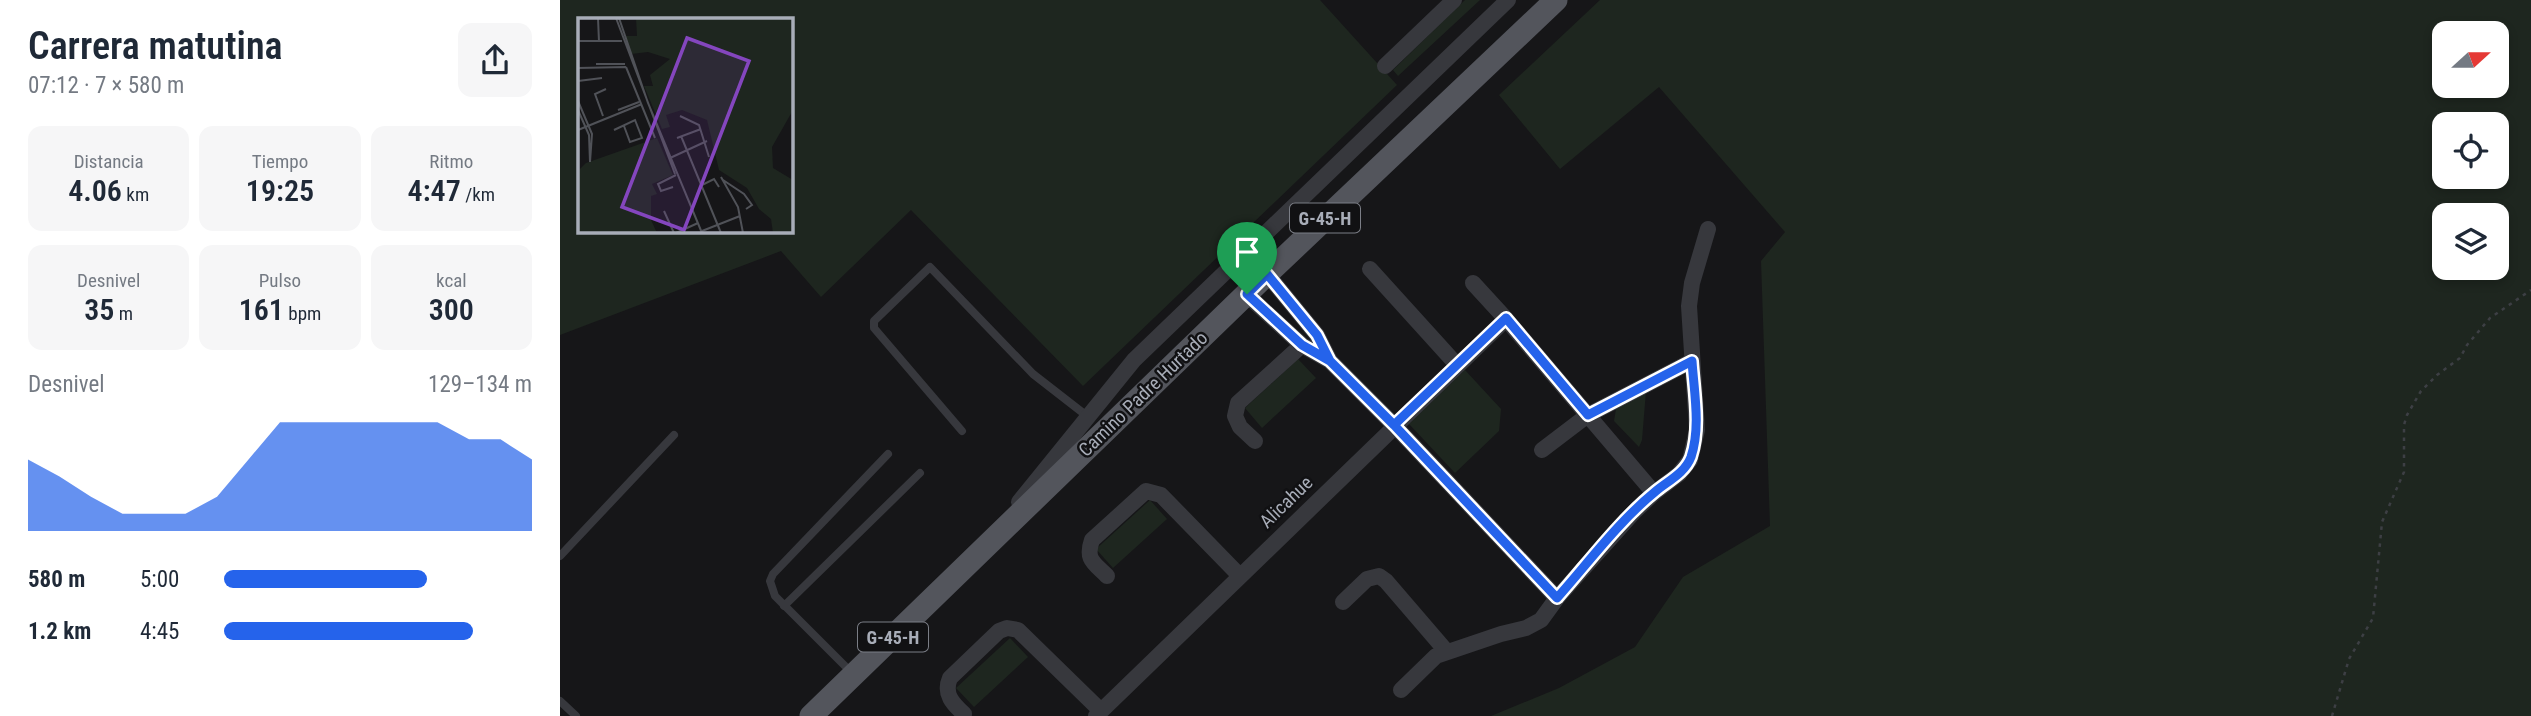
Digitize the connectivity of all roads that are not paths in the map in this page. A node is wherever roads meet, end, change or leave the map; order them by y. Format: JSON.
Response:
{"nodes":[{"id":1,"x":1454,"y":0,"type":"edge"},
{"id":2,"x":1508,"y":0,"type":"edge"},
{"id":3,"x":1556,"y":0,"type":"edge"},
{"id":4,"x":1385,"y":66,"type":"dead end"},
{"id":5,"x":1708,"y":229,"type":"dead end"},
{"id":6,"x":1370,"y":269,"type":"dead end"},
{"id":7,"x":1267,"y":274,"type":"junction"},
{"id":8,"x":1473,"y":284,"type":"dead end"},
{"id":9,"x":1247,"y":294,"type":"junction"},
{"id":10,"x":1506,"y":318,"type":"junction"},
{"id":11,"x":1302,"y":345,"type":"junction"},
{"id":12,"x":1330,"y":361,"type":"junction"},
{"id":13,"x":1692,"y":361,"type":"junction"},
{"id":14,"x":1457,"y":365,"type":"junction"},
{"id":15,"x":1588,"y":415,"type":"junction"},
{"id":16,"x":1087,"y":416,"type":"junction"},
{"id":17,"x":1394,"y":425,"type":"junction"},
{"id":18,"x":962,"y":431,"type":"dead end"},
{"id":19,"x":674,"y":435,"type":"dead end"},
{"id":20,"x":1255,"y":441,"type":"dead end"},
{"id":21,"x":1542,"y":450,"type":"dead end"},
{"id":22,"x":888,"y":454,"type":"dead end"},
{"id":23,"x":920,"y":473,"type":"dead end"},
{"id":24,"x":1654,"y":493,"type":"junction"},
{"id":25,"x":560,"y":556,"type":"edge"},
{"id":26,"x":975,"y":559,"type":"junction"},
{"id":27,"x":1107,"y":576,"type":"dead end"},
{"id":28,"x":1240,"y":576,"type":"junction"},
{"id":29,"x":1557,"y":598,"type":"junction"},
{"id":30,"x":1343,"y":602,"type":"dead end"},
{"id":31,"x":785,"y":606,"type":"junction"},
{"id":32,"x":1447,"y":652,"type":"junction"},
{"id":33,"x":854,"y":675,"type":"junction"},
{"id":34,"x":1401,"y":690,"type":"dead end"},
{"id":35,"x":560,"y":701,"type":"edge"},
{"id":36,"x":1098,"y":713,"type":"edge"},
{"id":37,"x":964,"y":714,"type":"edge"},
{"id":38,"x":576,"y":716,"type":"edge"},
{"id":39,"x":811,"y":716,"type":"edge"}],
"edges":[{"from":1,"to":4,"type":"street"},
{"from":2,"to":16,"type":"street","name":"Camino Padre Hurtado"},
{"from":3,"to":7,"type":"main road","name":"Camino Padre Hurtado","number":"G-45-H"},
{"from":5,"to":13,"type":"street"},
{"from":6,"to":14,"type":"street"},
{"from":7,"to":9,"type":"main road","name":"Camino Padre Hurtado","number":"G-45-H"},
{"from":7,"to":12,"type":"street"},
{"from":8,"to":10,"type":"street"},
{"from":9,"to":11,"type":"street"},
{"from":9,"to":26,"type":"main road","name":"Camino Padre Hurtado","number":"G-45-H"},
{"from":10,"to":14,"type":"street","name":"Alicahue"},
{"from":10,"to":15,"type":"street"},
{"from":11,"to":12,"type":"street"},
{"from":11,"to":20,"type":"street"},
{"from":12,"to":17,"type":"street"},
{"from":13,"to":15,"type":"street"},
{"from":13,"to":24,"type":"street"},
{"from":14,"to":17,"type":"street","name":"Alicahue"},
{"from":15,"to":21,"type":"street"},
{"from":15,"to":24,"type":"street"},
{"from":16,"to":18,"type":"lane"},
{"from":16,"to":26,"type":"street","name":"Camino Padre Hurtado"},
{"from":17,"to":28,"type":"street","name":"Alicahue"},
{"from":17,"to":29,"type":"street"},
{"from":19,"to":25,"type":"lane"},
{"from":22,"to":31,"type":"lane"},
{"from":23,"to":31,"type":"lane"},
{"from":24,"to":29,"type":"street"},
{"from":26,"to":33,"type":"main road","name":"Camino Padre Hurtado","number":"G-45-H"},
{"from":27,"to":28,"type":"street"},
{"from":28,"to":36,"type":"street","name":"Alicahue"},
{"from":29,"to":32,"type":"street"},
{"from":30,"to":32,"type":"street"},
{"from":31,"to":33,"type":"lane"},
{"from":32,"to":34,"type":"street"},
{"from":33,"to":39,"type":"main road","name":"Camino Padre Hurtado","number":"G-45-H"},
{"from":35,"to":38,"type":"lane"},
{"from":36,"to":37,"type":"street"}]}
